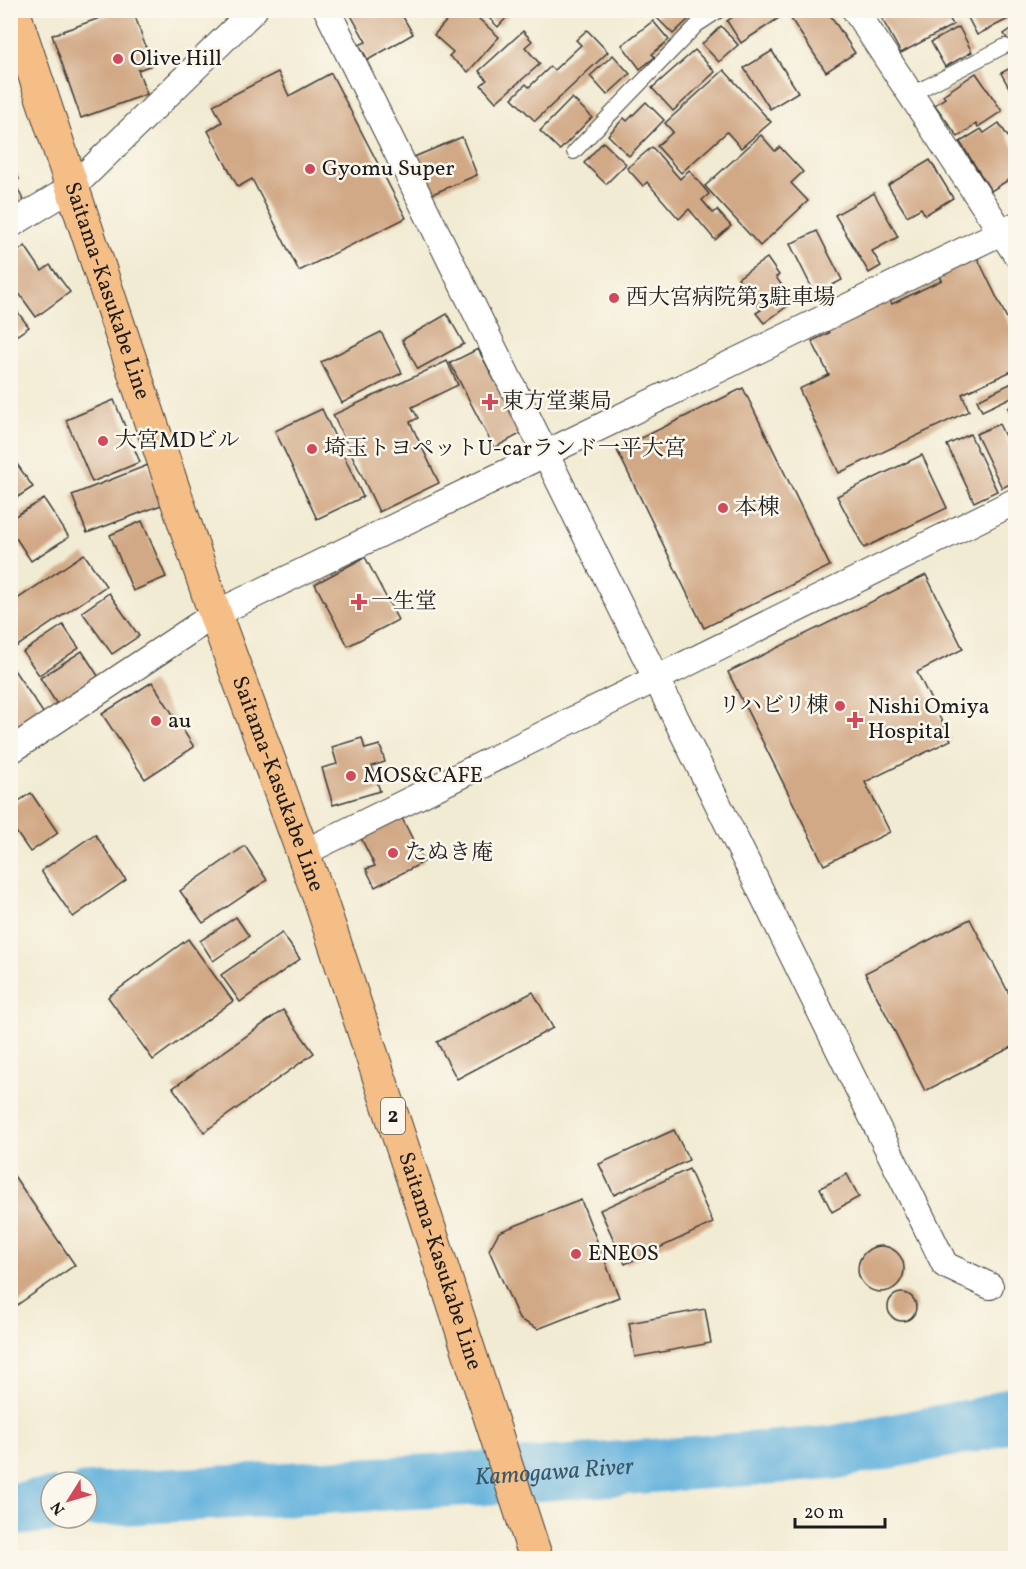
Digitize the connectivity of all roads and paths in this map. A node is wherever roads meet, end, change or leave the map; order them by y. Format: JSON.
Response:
{"nodes":[{"id":1,"x":13,"y":10,"type":"edge"},
{"id":2,"x":254,"y":10,"type":"edge"},
{"id":3,"x":327,"y":10,"type":"edge"},
{"id":4,"x":720,"y":10,"type":"edge"},
{"id":5,"x":861,"y":12,"type":"edge"},
{"id":6,"x":1005,"y":46,"type":"dead end"},
{"id":7,"x":910,"y":95,"type":"junction"},
{"id":8,"x":574,"y":152,"type":"dead end"},
{"id":9,"x":73,"y":186,"type":"junction"},
{"id":10,"x":10,"y":225,"type":"edge"},
{"id":11,"x":1008,"y":229,"type":"edge"},
{"id":12,"x":1016,"y":254,"type":"edge"},
{"id":13,"x":546,"y":453,"type":"junction"},
{"id":14,"x":1016,"y":501,"type":"edge"},
{"id":15,"x":215,"y":614,"type":"junction"},
{"id":16,"x":657,"y":677,"type":"junction"},
{"id":17,"x":10,"y":751,"type":"edge"},
{"id":18,"x":303,"y":853,"type":"junction"},
{"id":19,"x":990,"y":1286,"type":"dead end"},
{"id":20,"x":536,"y":1558,"type":"edge"}],
"edges":[{"from":1,"to":9,"type":"main road","name":"Saitama-Kasukabe Line","number":"2"},
{"from":2,"to":9,"type":"street"},
{"from":3,"to":13,"type":"street"},
{"from":4,"to":8,"type":"lane"},
{"from":5,"to":7,"type":"street"},
{"from":6,"to":7,"type":"lane"},
{"from":7,"to":11,"type":"street"},
{"from":9,"to":10,"type":"street"},
{"from":9,"to":15,"type":"main road","name":"Saitama-Kasukabe Line","number":"2"},
{"from":11,"to":12,"type":"street"},
{"from":11,"to":13,"type":"street"},
{"from":13,"to":15,"type":"street"},
{"from":13,"to":16,"type":"street"},
{"from":14,"to":16,"type":"street"},
{"from":15,"to":17,"type":"street"},
{"from":15,"to":18,"type":"main road","name":"Saitama-Kasukabe Line","number":"2"},
{"from":16,"to":18,"type":"street"},
{"from":16,"to":19,"type":"street"},
{"from":18,"to":20,"type":"main road","name":"Saitama-Kasukabe Line","number":"2"}]}
